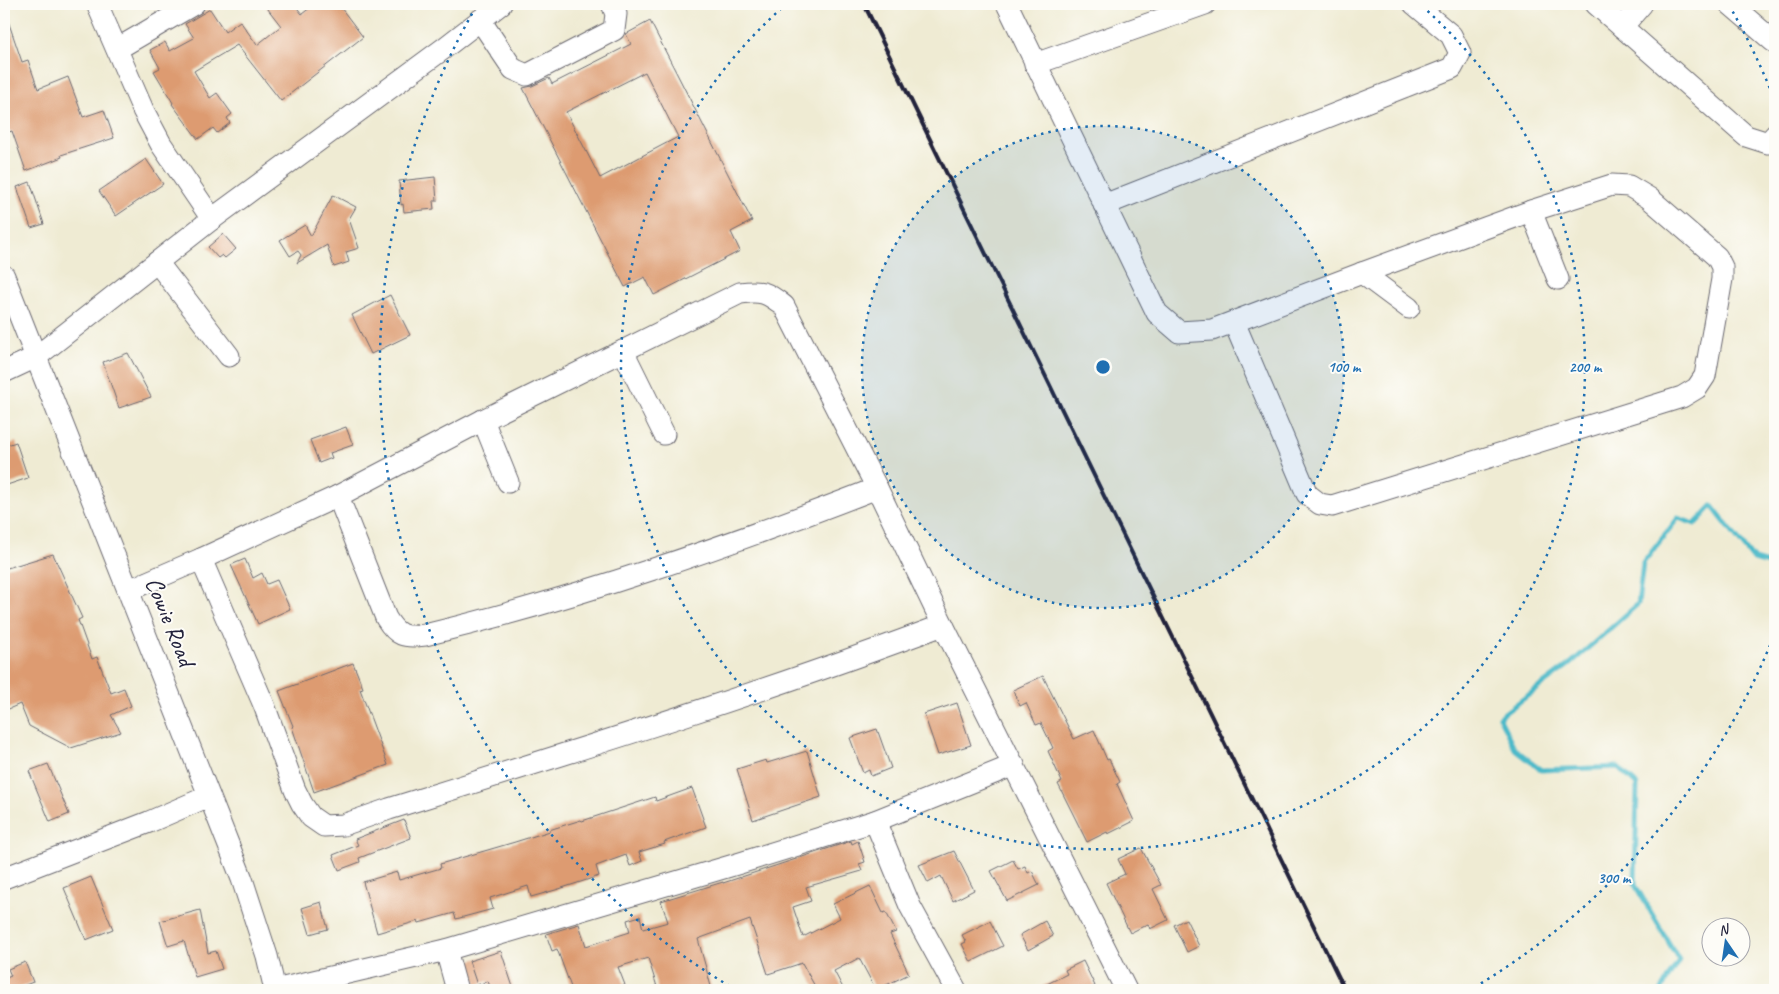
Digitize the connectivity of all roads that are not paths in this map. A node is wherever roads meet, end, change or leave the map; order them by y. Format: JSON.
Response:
{"nodes":[{"id":1,"x":97,"y":4,"type":"edge"},
{"id":2,"x":194,"y":4,"type":"edge"},
{"id":3,"x":612,"y":4,"type":"edge"},
{"id":4,"x":1007,"y":4,"type":"edge"},
{"id":5,"x":1205,"y":4,"type":"edge"},
{"id":6,"x":1414,"y":4,"type":"edge"},
{"id":7,"x":1596,"y":4,"type":"edge"},
{"id":8,"x":1642,"y":4,"type":"edge"},
{"id":9,"x":1730,"y":4,"type":"edge"},
{"id":10,"x":491,"y":9,"type":"edge"},
{"id":11,"x":1622,"y":27,"type":"junction"},
{"id":12,"x":1775,"y":42,"type":"edge"},
{"id":13,"x":117,"y":49,"type":"junction"},
{"id":14,"x":1035,"y":64,"type":"junction"},
{"id":15,"x":1775,"y":135,"type":"edge"},
{"id":16,"x":1104,"y":205,"type":"junction"},
{"id":17,"x":1531,"y":212,"type":"junction"},
{"id":18,"x":212,"y":219,"type":"junction"},
{"id":19,"x":157,"y":262,"type":"junction"},
{"id":20,"x":1362,"y":273,"type":"junction"},
{"id":21,"x":4,"y":276,"type":"edge"},
{"id":22,"x":1558,"y":279,"type":"dead end"},
{"id":23,"x":1409,"y":308,"type":"dead end"},
{"id":24,"x":1234,"y":322,"type":"junction"},
{"id":25,"x":623,"y":351,"type":"junction"},
{"id":26,"x":229,"y":356,"type":"dead end"},
{"id":27,"x":36,"y":357,"type":"junction"},
{"id":28,"x":4,"y":372,"type":"edge"},
{"id":29,"x":483,"y":420,"type":"junction"},
{"id":30,"x":664,"y":434,"type":"dead end"},
{"id":31,"x":508,"y":482,"type":"dead end"},
{"id":32,"x":877,"y":488,"type":"junction"},
{"id":33,"x":338,"y":496,"type":"junction"},
{"id":34,"x":201,"y":559,"type":"junction"},
{"id":35,"x":129,"y":590,"type":"junction"},
{"id":36,"x":943,"y":625,"type":"junction"},
{"id":37,"x":1014,"y":765,"type":"junction"},
{"id":38,"x":208,"y":796,"type":"junction"},
{"id":39,"x":875,"y":820,"type":"junction"},
{"id":40,"x":4,"y":878,"type":"edge"},
{"id":41,"x":446,"y":950,"type":"junction"},
{"id":42,"x":275,"y":990,"type":"edge"},
{"id":43,"x":457,"y":990,"type":"edge"},
{"id":44,"x":956,"y":990,"type":"edge"},
{"id":45,"x":1126,"y":990,"type":"edge"}],
"edges":[{"from":1,"to":13,"type":"street"},
{"from":2,"to":13,"type":"street"},
{"from":3,"to":10,"type":"street"},
{"from":4,"to":14,"type":"street"},
{"from":5,"to":14,"type":"street"},
{"from":6,"to":16,"type":"street"},
{"from":7,"to":11,"type":"street"},
{"from":8,"to":11,"type":"street"},
{"from":9,"to":12,"type":"street"},
{"from":10,"to":18,"type":"street"},
{"from":11,"to":15,"type":"street"},
{"from":13,"to":18,"type":"street"},
{"from":14,"to":16,"type":"street"},
{"from":16,"to":24,"type":"street"},
{"from":17,"to":20,"type":"street"},
{"from":17,"to":22,"type":"street"},
{"from":17,"to":24,"type":"street"},
{"from":18,"to":19,"type":"street"},
{"from":19,"to":26,"type":"street"},
{"from":19,"to":27,"type":"street"},
{"from":20,"to":23,"type":"street"},
{"from":20,"to":24,"type":"street"},
{"from":21,"to":27,"type":"street","name":"Cowie Road"},
{"from":25,"to":29,"type":"street"},
{"from":25,"to":30,"type":"street"},
{"from":25,"to":32,"type":"street"},
{"from":27,"to":28,"type":"street"},
{"from":27,"to":35,"type":"street","name":"Cowie Road"},
{"from":29,"to":31,"type":"street"},
{"from":29,"to":33,"type":"street"},
{"from":32,"to":33,"type":"street"},
{"from":32,"to":36,"type":"street"},
{"from":33,"to":34,"type":"street"},
{"from":34,"to":35,"type":"street"},
{"from":34,"to":36,"type":"street"},
{"from":35,"to":38,"type":"street","name":"Cowie Road"},
{"from":36,"to":37,"type":"street"},
{"from":37,"to":39,"type":"street"},
{"from":37,"to":45,"type":"street"},
{"from":38,"to":40,"type":"street"},
{"from":38,"to":42,"type":"street","name":"Cowie Road"},
{"from":39,"to":41,"type":"street"},
{"from":39,"to":44,"type":"street"},
{"from":41,"to":42,"type":"street"},
{"from":41,"to":43,"type":"street"}]}
